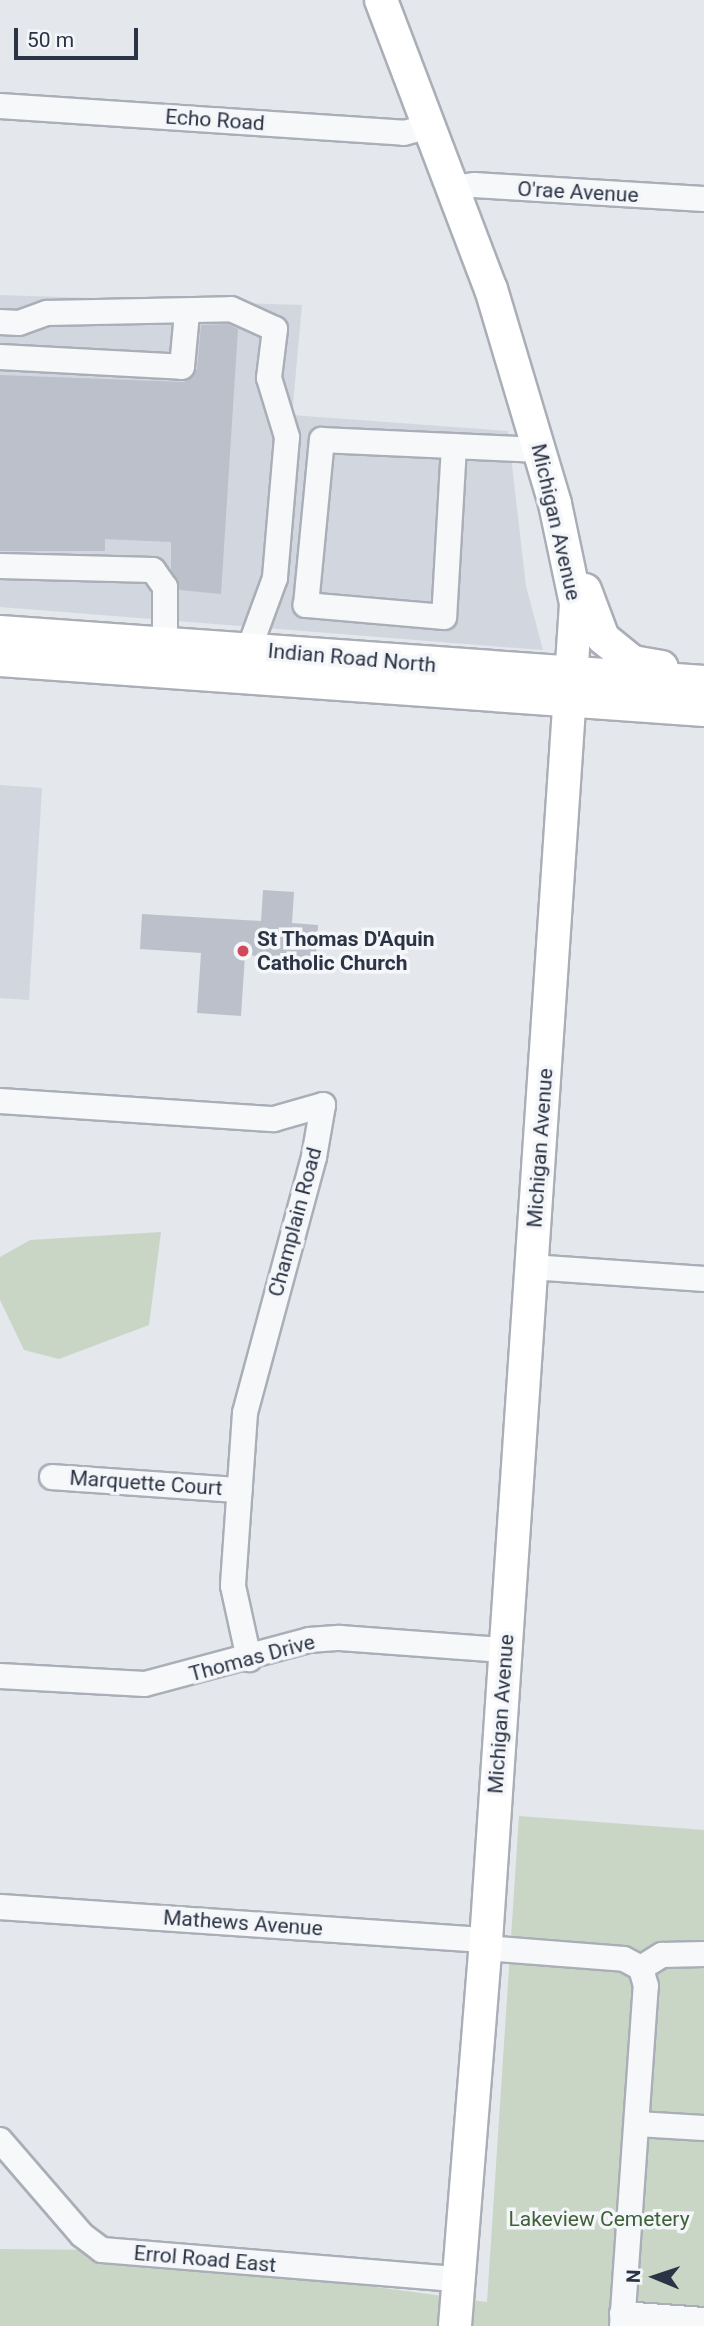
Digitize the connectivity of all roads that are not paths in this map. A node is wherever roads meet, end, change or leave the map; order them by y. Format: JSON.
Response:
{"nodes":[{"id":1,"x":381,"y":0,"type":"edge"},
{"id":2,"x":0,"y":106,"type":"edge"},
{"id":3,"x":430,"y":126,"type":"junction"},
{"id":4,"x":453,"y":188,"type":"junction"},
{"id":5,"x":704,"y":199,"type":"edge"},
{"id":6,"x":187,"y":313,"type":"junction"},
{"id":7,"x":0,"y":322,"type":"edge"},
{"id":8,"x":0,"y":357,"type":"edge"},
{"id":9,"x":287,"y":437,"type":"junction"},
{"id":10,"x":322,"y":440,"type":"junction"},
{"id":11,"x":454,"y":446,"type":"junction"},
{"id":12,"x":539,"y":450,"type":"junction"},
{"id":13,"x":555,"y":504,"type":"junction"},
{"id":14,"x":0,"y":566,"type":"edge"},
{"id":15,"x":267,"y":603,"type":"junction"},
{"id":16,"x":306,"y":605,"type":"junction"},
{"id":17,"x":0,"y":632,"type":"edge"},
{"id":18,"x":165,"y":642,"type":"junction"},
{"id":19,"x":249,"y":649,"type":"junction"},
{"id":20,"x":0,"y":660,"type":"edge"},
{"id":21,"x":704,"y":676,"type":"edge"},
{"id":22,"x":704,"y":682,"type":"edge"},
{"id":23,"x":573,"y":688,"type":"junction"},
{"id":24,"x":704,"y":710,"type":"edge"},
{"id":25,"x":0,"y":1101,"type":"edge"},
{"id":26,"x":531,"y":1267,"type":"junction"},
{"id":27,"x":704,"y":1279,"type":"edge"},
{"id":28,"x":52,"y":1477,"type":"dead end"},
{"id":29,"x":240,"y":1490,"type":"junction"},
{"id":30,"x":505,"y":1650,"type":"junction"},
{"id":31,"x":248,"y":1659,"type":"junction"},
{"id":32,"x":0,"y":1675,"type":"edge"},
{"id":33,"x":0,"y":1907,"type":"edge"},
{"id":34,"x":486,"y":1944,"type":"junction"},
{"id":35,"x":704,"y":1954,"type":"edge"},
{"id":36,"x":641,"y":1968,"type":"junction"},
{"id":37,"x":638,"y":2124,"type":"junction"},
{"id":38,"x":704,"y":2128,"type":"edge"},
{"id":39,"x":0,"y":2140,"type":"edge"},
{"id":40,"x":458,"y":2279,"type":"junction"},
{"id":41,"x":622,"y":2320,"type":"edge"},
{"id":42,"x":704,"y":2320,"type":"edge"},
{"id":43,"x":455,"y":2326,"type":"edge"}],
"edges":[{"from":1,"to":3,"type":"main road","name":"Michigan Avenue"},
{"from":2,"to":3,"type":"street","name":"Echo Road"},
{"from":3,"to":4,"type":"main road","name":"Michigan Avenue"},
{"from":4,"to":5,"type":"street","name":"O'rae Avenue"},
{"from":4,"to":12,"type":"main road","name":"Michigan Avenue"},
{"from":6,"to":7,"type":"street"},
{"from":6,"to":8,"type":"street"},
{"from":6,"to":9,"type":"street"},
{"from":9,"to":10,"type":"street"},
{"from":9,"to":15,"type":"street"},
{"from":10,"to":11,"type":"street"},
{"from":10,"to":16,"type":"street"},
{"from":11,"to":12,"type":"street"},
{"from":11,"to":16,"type":"street"},
{"from":12,"to":13,"type":"main road","name":"Michigan Avenue"},
{"from":13,"to":21,"type":"main road"},
{"from":13,"to":23,"type":"main road","name":"Michigan Avenue"},
{"from":14,"to":18,"type":"street"},
{"from":15,"to":16,"type":"street"},
{"from":15,"to":19,"type":"street"},
{"from":17,"to":18,"type":"main road","name":"Indian Road North"},
{"from":18,"to":19,"type":"main road","name":"Indian Road North"},
{"from":19,"to":23,"type":"main road","name":"Indian Road North"},
{"from":20,"to":23,"type":"main road","name":"Indian Road North"},
{"from":22,"to":23,"type":"main road","name":"Indian Road North"},
{"from":23,"to":24,"type":"main road","name":"Indian Road North"},
{"from":23,"to":26,"type":"main road","name":"Michigan Avenue"},
{"from":25,"to":29,"type":"street","name":"Champlain Road"},
{"from":26,"to":27,"type":"street"},
{"from":26,"to":30,"type":"main road","name":"Michigan Avenue"},
{"from":28,"to":29,"type":"street","name":"Marquette Court"},
{"from":29,"to":31,"type":"street","name":"Champlain Road"},
{"from":30,"to":31,"type":"street","name":"Thomas Drive"},
{"from":30,"to":34,"type":"main road","name":"Michigan Avenue"},
{"from":31,"to":32,"type":"street","name":"Thomas Drive"},
{"from":33,"to":34,"type":"street","name":"Mathews Avenue"},
{"from":34,"to":36,"type":"street","name":"Mathews Avenue"},
{"from":34,"to":40,"type":"main road","name":"Michigan Avenue"},
{"from":35,"to":36,"type":"street"},
{"from":36,"to":37,"type":"street"},
{"from":37,"to":38,"type":"street"},
{"from":37,"to":41,"type":"street"},
{"from":39,"to":40,"type":"street","name":"Errol Road East"},
{"from":40,"to":43,"type":"main road","name":"Michigan Avenue"},
{"from":41,"to":42,"type":"street"}]}
